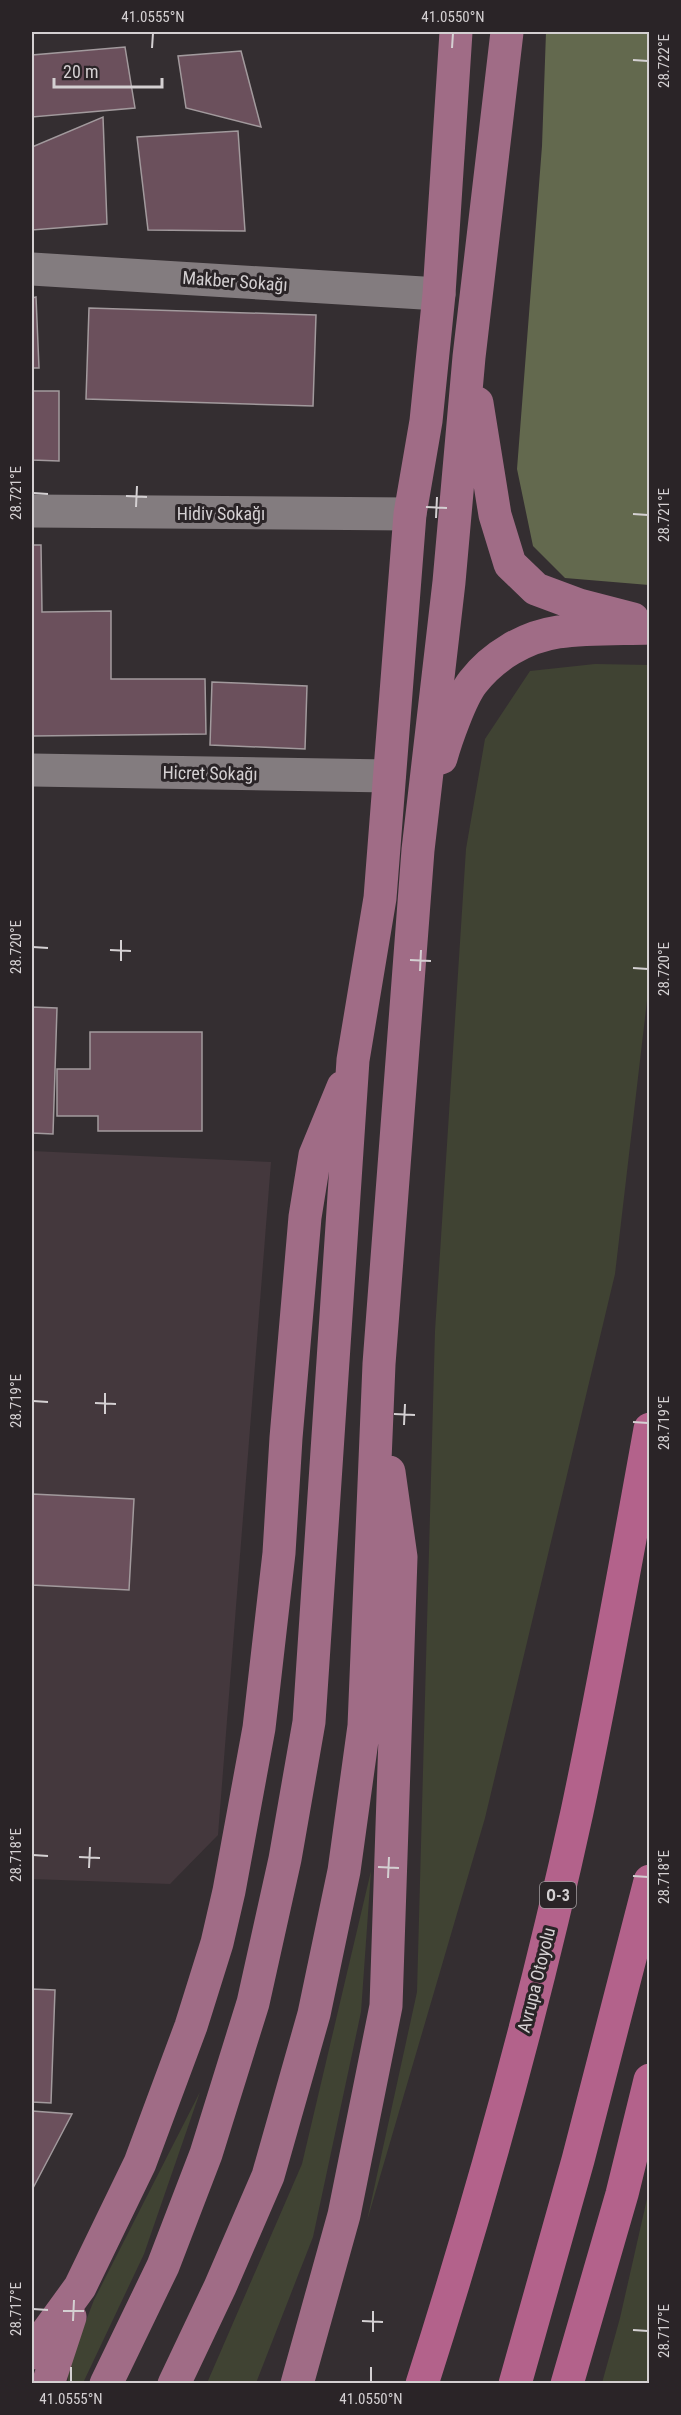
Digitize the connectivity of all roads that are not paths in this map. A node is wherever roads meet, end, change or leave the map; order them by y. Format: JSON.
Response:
{"nodes":[{"id":1,"x":456,"y":32,"type":"edge"},
{"id":2,"x":507,"y":32,"type":"edge"},
{"id":3,"x":32,"y":269,"type":"edge"},
{"id":4,"x":439,"y":294,"type":"junction"},
{"id":5,"x":469,"y":357,"type":"junction"},
{"id":6,"x":32,"y":511,"type":"edge"},
{"id":7,"x":410,"y":514,"type":"junction"},
{"id":8,"x":650,"y":623,"type":"edge"},
{"id":9,"x":650,"y":628,"type":"edge"},
{"id":10,"x":32,"y":770,"type":"edge"},
{"id":11,"x":389,"y":776,"type":"junction"},
{"id":12,"x":418,"y":850,"type":"junction"},
{"id":13,"x":353,"y":1060,"type":"junction"},
{"id":14,"x":377,"y":1388,"type":"junction"},
{"id":15,"x":650,"y":1429,"type":"edge"},
{"id":16,"x":650,"y":1881,"type":"edge"},
{"id":17,"x":650,"y":2080,"type":"edge"},
{"id":18,"x":80,"y":2287,"type":"junction"},
{"id":19,"x":432,"y":2352,"type":"junction"},
{"id":20,"x":32,"y":2353,"type":"edge"},
{"id":21,"x":48,"y":2384,"type":"edge"},
{"id":22,"x":106,"y":2384,"type":"edge"},
{"id":23,"x":174,"y":2384,"type":"edge"},
{"id":24,"x":297,"y":2384,"type":"edge"},
{"id":25,"x":415,"y":2384,"type":"edge"},
{"id":26,"x":422,"y":2384,"type":"edge"},
{"id":27,"x":515,"y":2384,"type":"edge"},
{"id":28,"x":567,"y":2384,"type":"edge"}],
"edges":[{"from":1,"to":4,"type":"main road"},
{"from":2,"to":5,"type":"main road"},
{"from":3,"to":4,"type":"street","name":"Makber Sokağı"},
{"from":4,"to":7,"type":"main road"},
{"from":5,"to":8,"type":"main road"},
{"from":5,"to":12,"type":"main road"},
{"from":6,"to":7,"type":"street","name":"Hidiv Sokağı"},
{"from":7,"to":11,"type":"main road"},
{"from":9,"to":12,"type":"main road"},
{"from":10,"to":11,"type":"street","name":"Hicret Sokağı"},
{"from":11,"to":13,"type":"main road"},
{"from":12,"to":14,"type":"main road"},
{"from":13,"to":18,"type":"main road"},
{"from":13,"to":22,"type":"main road"},
{"from":14,"to":23,"type":"main road"},
{"from":14,"to":24,"type":"main road"},
{"from":15,"to":19,"type":"highway","name":"Avrupa Otoyolu","number":"O-3"},
{"from":16,"to":27,"type":"highway"},
{"from":17,"to":28,"type":"highway"},
{"from":18,"to":20,"type":"main road"},
{"from":18,"to":21,"type":"main road"},
{"from":19,"to":25,"type":"highway"},
{"from":19,"to":26,"type":"highway","name":"Avrupa Otoyolu","number":"O-3"}]}
